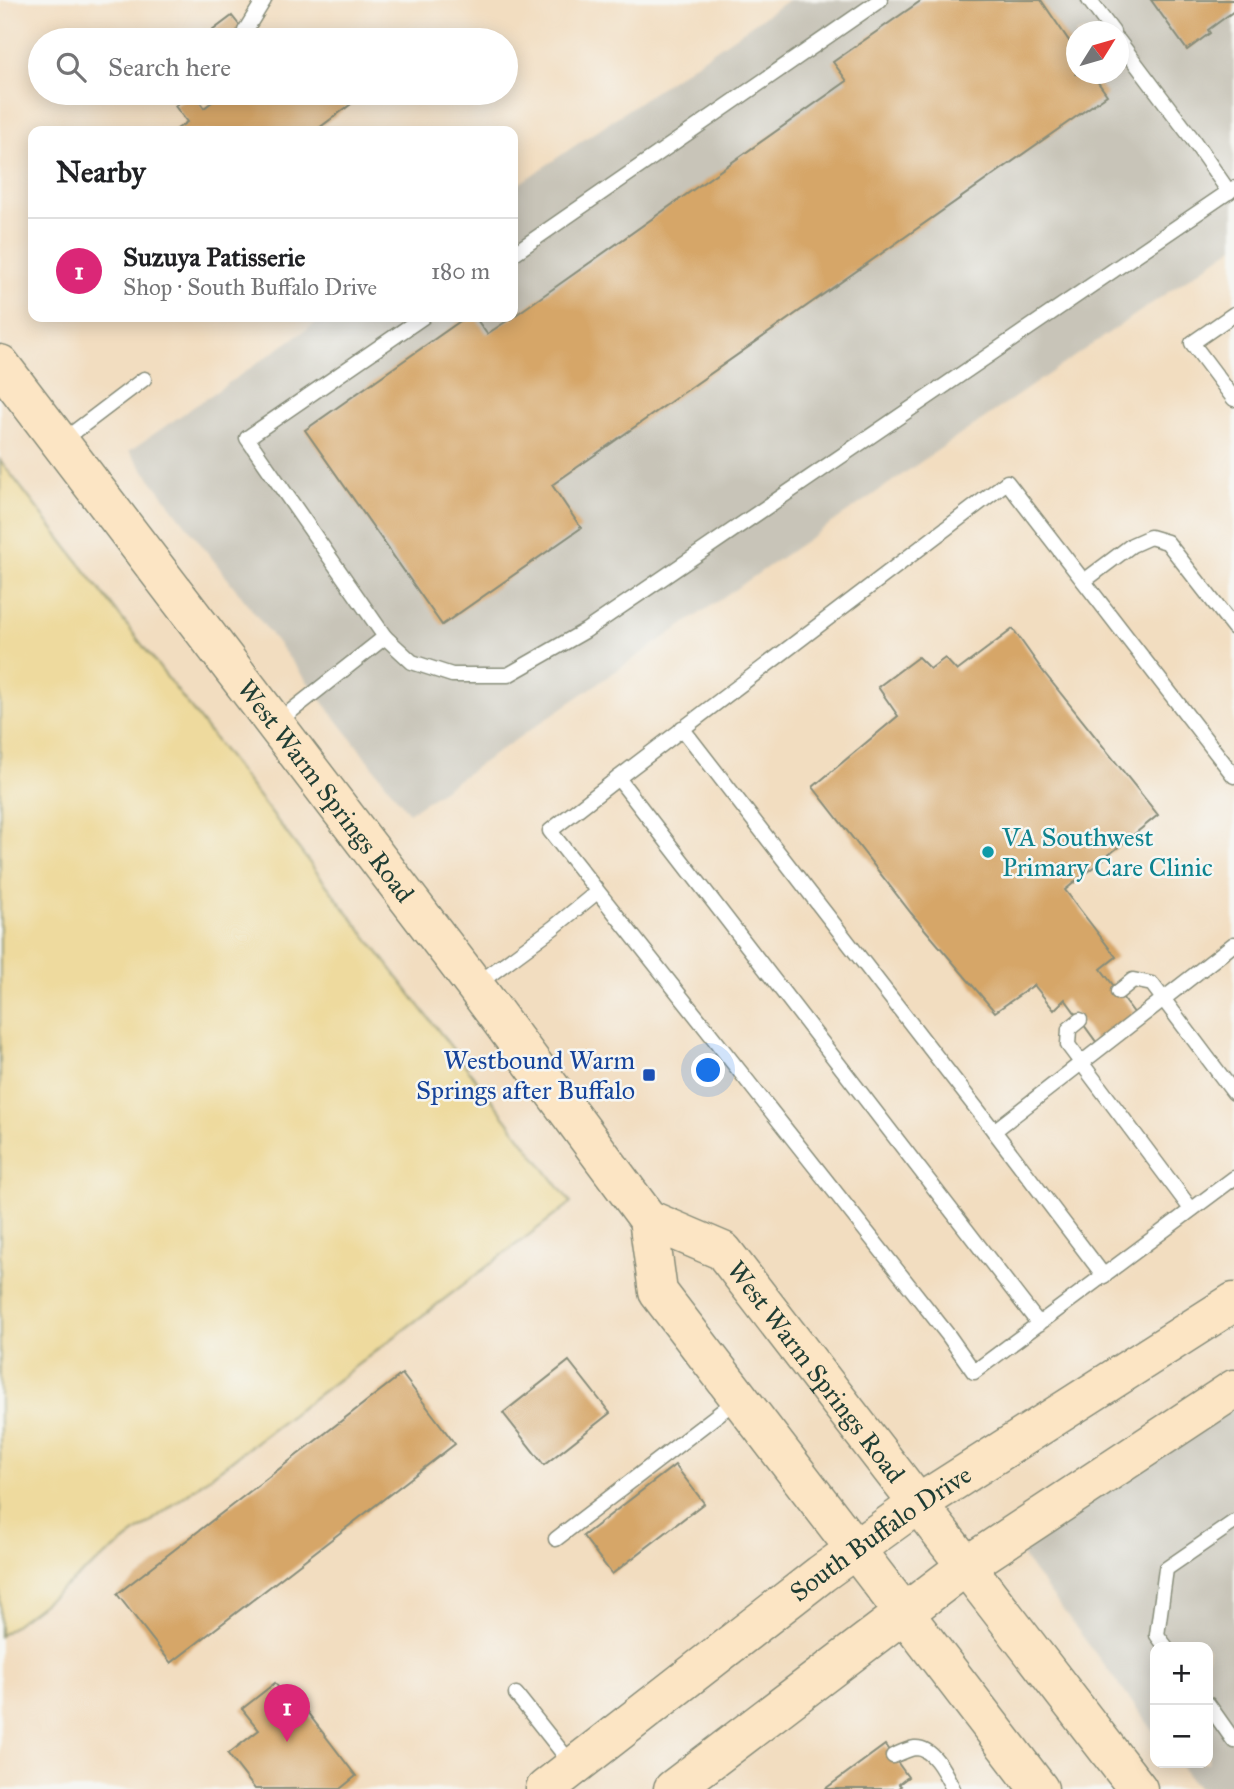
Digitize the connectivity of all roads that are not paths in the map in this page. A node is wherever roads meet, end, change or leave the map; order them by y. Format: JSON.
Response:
{"nodes":[{"id":1,"x":264,"y":0,"type":"edge"},
{"id":2,"x":880,"y":0,"type":"edge"},
{"id":3,"x":1089,"y":0,"type":"edge"},
{"id":4,"x":1104,"y":21,"type":"edge"},
{"id":5,"x":247,"y":28,"type":"edge"},
{"id":6,"x":1129,"y":55,"type":"edge"},
{"id":7,"x":1231,"y":190,"type":"edge"},
{"id":8,"x":518,"y":251,"type":"edge"},
{"id":9,"x":1234,"y":314,"type":"edge"},
{"id":10,"x":416,"y":322,"type":"edge"},
{"id":11,"x":0,"y":364,"type":"edge"},
{"id":12,"x":144,"y":379,"type":"dead end"},
{"id":13,"x":1234,"y":399,"type":"edge"},
{"id":14,"x":60,"y":443,"type":"junction"},
{"id":15,"x":1084,"y":581,"type":"junction"},
{"id":16,"x":1234,"y":628,"type":"edge"},
{"id":17,"x":385,"y":637,"type":"junction"},
{"id":18,"x":275,"y":724,"type":"junction"},
{"id":19,"x":682,"y":728,"type":"junction"},
{"id":20,"x":1234,"y":776,"type":"edge"},
{"id":21,"x":618,"y":778,"type":"junction"},
{"id":22,"x":597,"y":892,"type":"junction"},
{"id":23,"x":1234,"y":944,"type":"edge"},
{"id":24,"x":475,"y":986,"type":"junction"},
{"id":25,"x":1118,"y":992,"type":"dead end"},
{"id":26,"x":1164,"y":998,"type":"junction"},
{"id":27,"x":1080,"y":1020,"type":"dead end"},
{"id":28,"x":1081,"y":1062,"type":"junction"},
{"id":29,"x":1234,"y":1093,"type":"edge"},
{"id":30,"x":994,"y":1130,"type":"junction"},
{"id":31,"x":1234,"y":1178,"type":"edge"},
{"id":32,"x":1191,"y":1209,"type":"junction"},
{"id":33,"x":648,"y":1219,"type":"junction"},
{"id":34,"x":1104,"y":1276,"type":"junction"},
{"id":35,"x":1234,"y":1302,"type":"edge"},
{"id":36,"x":1039,"y":1324,"type":"junction"},
{"id":37,"x":1234,"y":1389,"type":"edge"},
{"id":38,"x":739,"y":1398,"type":"junction"},
{"id":39,"x":918,"y":1504,"type":"junction"},
{"id":40,"x":1234,"y":1522,"type":"edge"},
{"id":41,"x":556,"y":1539,"type":"dead end"},
{"id":42,"x":855,"y":1549,"type":"junction"},
{"id":43,"x":966,"y":1566,"type":"junction"},
{"id":44,"x":904,"y":1613,"type":"junction"},
{"id":45,"x":1162,"y":1642,"type":"edge"},
{"id":46,"x":516,"y":1694,"type":"dead end"},
{"id":47,"x":1209,"y":1705,"type":"edge"},
{"id":48,"x":1234,"y":1741,"type":"edge"},
{"id":49,"x":893,"y":1756,"type":"dead end"},
{"id":50,"x":559,"y":1778,"type":"edge"},
{"id":51,"x":673,"y":1789,"type":"edge"},
{"id":52,"x":953,"y":1789,"type":"edge"},
{"id":53,"x":1039,"y":1789,"type":"edge"},
{"id":54,"x":1138,"y":1789,"type":"edge"}],
"edges":[{"from":1,"to":5,"type":"lane"},
{"from":2,"to":8,"type":"lane"},
{"from":3,"to":4,"type":"lane"},
{"from":6,"to":7,"type":"lane"},
{"from":7,"to":17,"type":"lane"},
{"from":9,"to":13,"type":"lane"},
{"from":10,"to":17,"type":"lane"},
{"from":11,"to":14,"type":"main road","name":"West Warm Springs Road"},
{"from":12,"to":14,"type":"lane"},
{"from":14,"to":18,"type":"main road","name":"West Warm Springs Road"},
{"from":15,"to":16,"type":"lane"},
{"from":15,"to":19,"type":"lane"},
{"from":15,"to":20,"type":"lane"},
{"from":17,"to":18,"type":"lane"},
{"from":18,"to":24,"type":"main road","name":"West Warm Springs Road"},
{"from":19,"to":21,"type":"lane"},
{"from":19,"to":30,"type":"lane"},
{"from":21,"to":22,"type":"lane"},
{"from":21,"to":36,"type":"lane"},
{"from":22,"to":24,"type":"lane"},
{"from":22,"to":36,"type":"lane"},
{"from":23,"to":26,"type":"lane"},
{"from":24,"to":33,"type":"main road","name":"West Warm Springs Road"},
{"from":25,"to":26,"type":"lane"},
{"from":26,"to":28,"type":"lane"},
{"from":26,"to":29,"type":"lane"},
{"from":27,"to":28,"type":"lane"},
{"from":28,"to":30,"type":"lane"},
{"from":28,"to":32,"type":"lane"},
{"from":30,"to":34,"type":"lane"},
{"from":31,"to":32,"type":"lane"},
{"from":32,"to":34,"type":"lane"},
{"from":33,"to":38,"type":"main road","name":"West Warm Springs Road"},
{"from":33,"to":39,"type":"main road","name":"West Warm Springs Road"},
{"from":34,"to":36,"type":"lane"},
{"from":35,"to":39,"type":"main road","name":"South Buffalo Drive"},
{"from":37,"to":43,"type":"main road"},
{"from":38,"to":41,"type":"lane"},
{"from":38,"to":42,"type":"main road","name":"West Warm Springs Road"},
{"from":39,"to":42,"type":"main road","name":"South Buffalo Drive"},
{"from":39,"to":43,"type":"main road","name":"West Warm Springs Road"},
{"from":40,"to":45,"type":"lane"},
{"from":42,"to":44,"type":"main road","name":"West Warm Springs Road"},
{"from":42,"to":50,"type":"main road","name":"South Buffalo Drive"},
{"from":43,"to":44,"type":"main road"},
{"from":43,"to":54,"type":"main road","name":"West Warm Springs Road"},
{"from":44,"to":51,"type":"main road"},
{"from":44,"to":53,"type":"main road","name":"West Warm Springs Road"},
{"from":46,"to":50,"type":"lane"},
{"from":47,"to":48,"type":"lane"},
{"from":49,"to":52,"type":"lane"}]}
